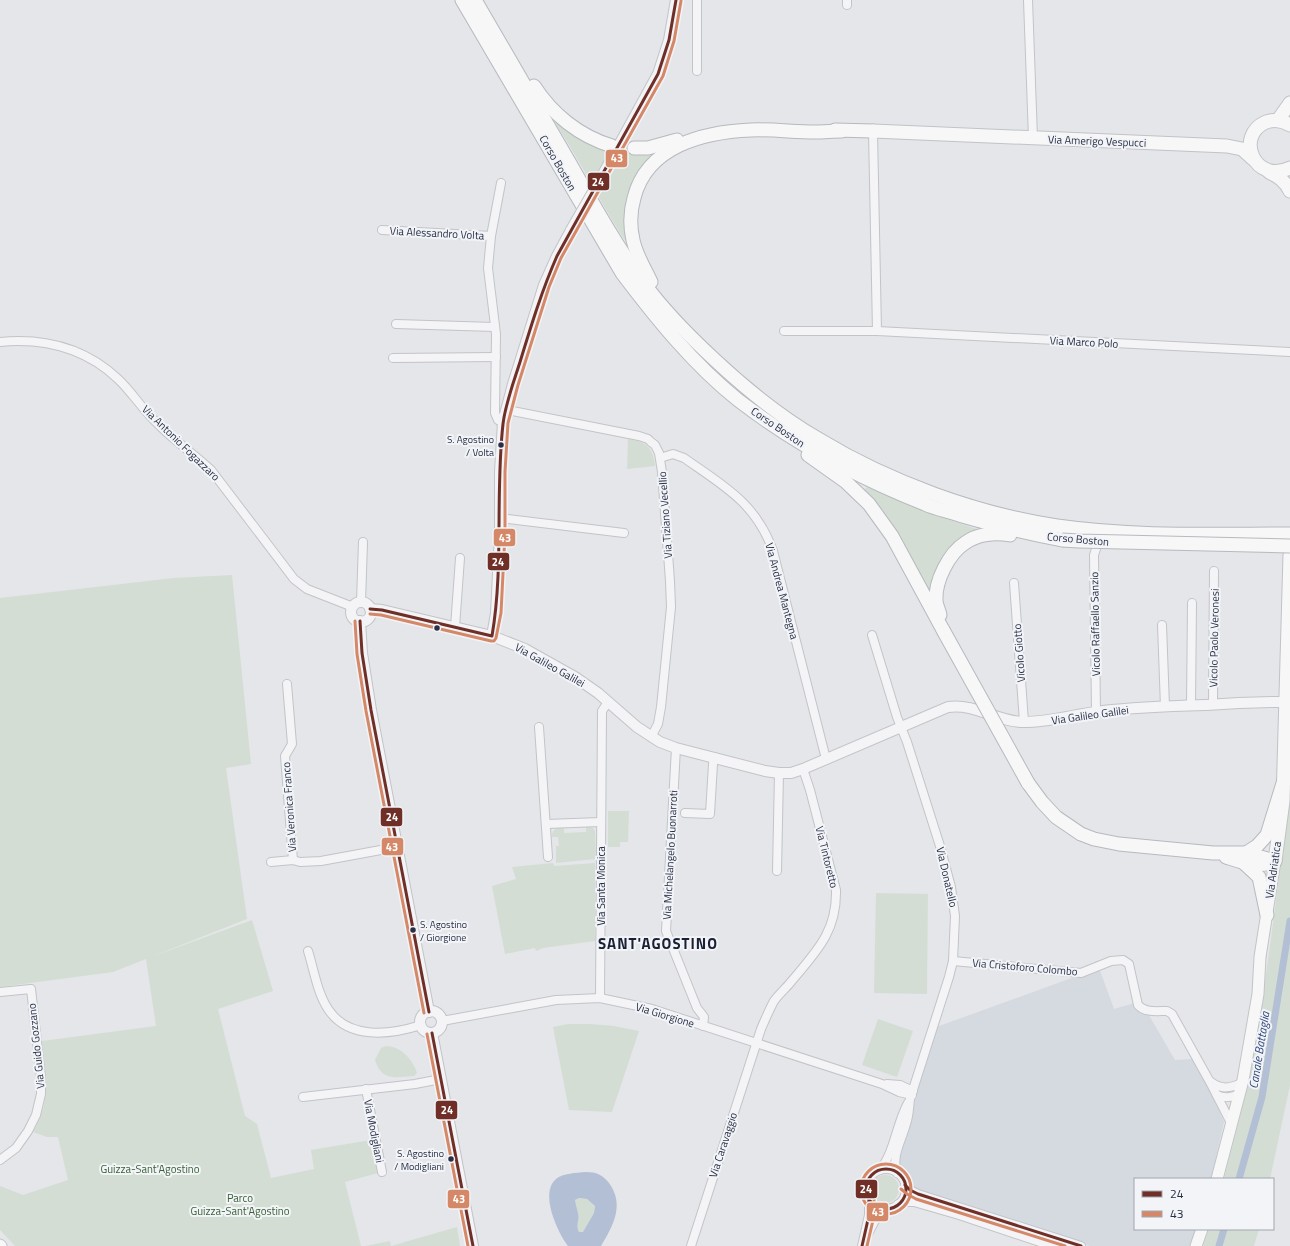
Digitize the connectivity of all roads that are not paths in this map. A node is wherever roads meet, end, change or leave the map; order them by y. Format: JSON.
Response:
{"nodes":[{"id":1,"x":462,"y":0,"type":"edge"},
{"id":2,"x":475,"y":0,"type":"edge"},
{"id":3,"x":676,"y":0,"type":"edge"},
{"id":4,"x":697,"y":0,"type":"edge"},
{"id":5,"x":1028,"y":0,"type":"edge"},
{"id":6,"x":490,"y":26,"type":"junction"},
{"id":7,"x":697,"y":71,"type":"dead end"},
{"id":8,"x":1290,"y":103,"type":"edge"},
{"id":9,"x":1284,"y":122,"type":"edge"},
{"id":10,"x":842,"y":130,"type":"junction"},
{"id":11,"x":873,"y":131,"type":"junction"},
{"id":12,"x":1252,"y":136,"type":"junction"},
{"id":13,"x":1033,"y":138,"type":"junction"},
{"id":14,"x":612,"y":146,"type":"dead end"},
{"id":15,"x":1227,"y":146,"type":"junction"},
{"id":16,"x":634,"y":148,"type":"dead end"},
{"id":17,"x":1253,"y":159,"type":"junction"},
{"id":18,"x":1290,"y":168,"type":"edge"},
{"id":19,"x":1266,"y":170,"type":"junction"},
{"id":20,"x":501,"y":183,"type":"dead end"},
{"id":21,"x":1290,"y":191,"type":"edge"},
{"id":22,"x":382,"y":230,"type":"dead end"},
{"id":23,"x":491,"y":236,"type":"junction"},
{"id":24,"x":664,"y":308,"type":"junction"},
{"id":25,"x":396,"y":324,"type":"dead end"},
{"id":26,"x":496,"y":327,"type":"junction"},
{"id":27,"x":784,"y":331,"type":"dead end"},
{"id":28,"x":877,"y":331,"type":"junction"},
{"id":29,"x":0,"y":342,"type":"edge"},
{"id":30,"x":1290,"y":352,"type":"edge"},
{"id":31,"x":496,"y":357,"type":"junction"},
{"id":32,"x":393,"y":358,"type":"dead end"},
{"id":33,"x":738,"y":400,"type":"junction"},
{"id":34,"x":507,"y":410,"type":"junction"},
{"id":35,"x":503,"y":422,"type":"junction"},
{"id":36,"x":660,"y":458,"type":"junction"},
{"id":37,"x":500,"y":518,"type":"junction"},
{"id":38,"x":624,"y":533,"type":"dead end"},
{"id":39,"x":1290,"y":534,"type":"edge"},
{"id":40,"x":1100,"y":537,"type":"dead end"},
{"id":41,"x":1062,"y":540,"type":"junction"},
{"id":42,"x":363,"y":542,"type":"dead end"},
{"id":43,"x":1290,"y":546,"type":"edge"},
{"id":44,"x":1290,"y":555,"type":"edge"},
{"id":45,"x":460,"y":558,"type":"dead end"},
{"id":46,"x":1214,"y":571,"type":"dead end"},
{"id":47,"x":1014,"y":583,"type":"dead end"},
{"id":48,"x":1192,"y":603,"type":"dead end"},
{"id":49,"x":356,"y":604,"type":"junction"},
{"id":50,"x":370,"y":610,"type":"junction"},
{"id":51,"x":360,"y":621,"type":"junction"},
{"id":52,"x":1162,"y":625,"type":"dead end"},
{"id":53,"x":455,"y":627,"type":"junction"},
{"id":54,"x":943,"y":630,"type":"junction"},
{"id":55,"x":872,"y":635,"type":"dead end"},
{"id":56,"x":492,"y":636,"type":"junction"},
{"id":57,"x":287,"y":684,"type":"dead end"},
{"id":58,"x":608,"y":702,"type":"junction"},
{"id":59,"x":1286,"y":702,"type":"junction"},
{"id":60,"x":1213,"y":704,"type":"junction"},
{"id":61,"x":1191,"y":705,"type":"junction"},
{"id":62,"x":1165,"y":707,"type":"junction"},
{"id":63,"x":1096,"y":712,"type":"junction"},
{"id":64,"x":1024,"y":722,"type":"junction"},
{"id":65,"x":901,"y":726,"type":"junction"},
{"id":66,"x":539,"y":727,"type":"dead end"},
{"id":67,"x":651,"y":737,"type":"junction"},
{"id":68,"x":676,"y":748,"type":"junction"},
{"id":69,"x":714,"y":758,"type":"junction"},
{"id":70,"x":826,"y":759,"type":"junction"},
{"id":71,"x":803,"y":769,"type":"junction"},
{"id":72,"x":779,"y":774,"type":"junction"},
{"id":73,"x":1284,"y":780,"type":"junction"},
{"id":74,"x":685,"y":813,"type":"dead end"},
{"id":75,"x":602,"y":822,"type":"junction"},
{"id":76,"x":546,"y":824,"type":"junction"},
{"id":77,"x":397,"y":848,"type":"junction"},
{"id":78,"x":548,"y":857,"type":"dead end"},
{"id":79,"x":1245,"y":858,"type":"junction"},
{"id":80,"x":293,"y":860,"type":"junction"},
{"id":81,"x":1275,"y":861,"type":"junction"},
{"id":82,"x":271,"y":862,"type":"dead end"},
{"id":83,"x":777,"y":871,"type":"dead end"},
{"id":84,"x":1267,"y":915,"type":"junction"},
{"id":85,"x":308,"y":951,"type":"dead end"},
{"id":86,"x":952,"y":961,"type":"junction"},
{"id":87,"x":0,"y":992,"type":"edge"},
{"id":88,"x":600,"y":998,"type":"junction"},
{"id":89,"x":429,"y":1012,"type":"junction"},
{"id":90,"x":442,"y":1021,"type":"junction"},
{"id":91,"x":421,"y":1025,"type":"junction"},
{"id":92,"x":703,"y":1026,"type":"junction"},
{"id":93,"x":432,"y":1033,"type":"junction"},
{"id":94,"x":757,"y":1044,"type":"junction"},
{"id":95,"x":441,"y":1079,"type":"junction"},
{"id":96,"x":916,"y":1079,"type":"junction"},
{"id":97,"x":1210,"y":1082,"type":"junction"},
{"id":98,"x":366,"y":1089,"type":"junction"},
{"id":99,"x":900,"y":1089,"type":"junction"},
{"id":100,"x":1241,"y":1089,"type":"junction"},
{"id":101,"x":912,"y":1095,"type":"junction"},
{"id":102,"x":1217,"y":1095,"type":"junction"},
{"id":103,"x":303,"y":1097,"type":"dead end"},
{"id":104,"x":906,"y":1107,"type":"junction"},
{"id":105,"x":1232,"y":1125,"type":"junction"},
{"id":106,"x":0,"y":1160,"type":"edge"},
{"id":107,"x":880,"y":1170,"type":"junction"},
{"id":108,"x":382,"y":1172,"type":"dead end"},
{"id":109,"x":897,"y":1173,"type":"junction"},
{"id":110,"x":1217,"y":1178,"type":"edge"},
{"id":111,"x":905,"y":1185,"type":"junction"},
{"id":112,"x":869,"y":1199,"type":"junction"},
{"id":113,"x":898,"y":1204,"type":"junction"},
{"id":114,"x":885,"y":1208,"type":"junction"},
{"id":115,"x":1202,"y":1230,"type":"edge"},
{"id":116,"x":863,"y":1243,"type":"edge"},
{"id":117,"x":473,"y":1246,"type":"edge"},
{"id":118,"x":691,"y":1246,"type":"edge"},
{"id":119,"x":1052,"y":1246,"type":"edge"},
{"id":120,"x":1081,"y":1246,"type":"edge"},
{"id":121,"x":1196,"y":1246,"type":"edge"}],
"edges":[{"from":1,"to":33,"type":"main road","name":"Corso Boston"},
{"from":2,"to":6,"type":"main road","name":"Corso Boston"},
{"from":3,"to":34,"type":"street","bridge":true},
{"from":4,"to":7,"type":"street"},
{"from":5,"to":13,"type":"street","name":"Via Amerigo Vespucci"},
{"from":6,"to":14,"type":"main road"},
{"from":6,"to":24,"type":"main road","name":"Corso Boston"},
{"from":8,"to":9,"type":"main road"},
{"from":9,"to":12,"type":"main road","name":"Via Amerigo Vespucci"},
{"from":10,"to":11,"type":"main road"},
{"from":10,"to":16,"type":"main road"},
{"from":10,"to":24,"type":"main road"},
{"from":11,"to":13,"type":"main road"},
{"from":11,"to":28,"type":"street"},
{"from":12,"to":15,"type":"main road","name":"Via Amerigo Vespucci"},
{"from":12,"to":17,"type":"main road"},
{"from":13,"to":15,"type":"main road","name":"Via Amerigo Vespucci"},
{"from":15,"to":17,"type":"main road","name":"Via Amerigo Vespucci"},
{"from":17,"to":19,"type":"main road","name":"Via Amerigo Vespucci"},
{"from":18,"to":19,"type":"main road"},
{"from":19,"to":21,"type":"main road"},
{"from":20,"to":23,"type":"street","name":"Via Alessandro Volta"},
{"from":22,"to":23,"type":"street","name":"Via Alessandro Volta"},
{"from":23,"to":26,"type":"street","name":"Via Alessandro Volta"},
{"from":24,"to":39,"type":"main road","name":"Corso Boston"},
{"from":25,"to":26,"type":"street"},
{"from":26,"to":31,"type":"street","name":"Via Alessandro Volta"},
{"from":27,"to":28,"type":"street","name":"Via Marco Polo"},
{"from":28,"to":30,"type":"street","name":"Via Marco Polo"},
{"from":29,"to":49,"type":"street","name":"Via Antonio Fogazzaro"},
{"from":31,"to":32,"type":"street"},
{"from":31,"to":35,"type":"street","name":"Via Alessandro Volta"},
{"from":33,"to":41,"type":"main road","name":"Corso Boston"},
{"from":33,"to":54,"type":"main road"},
{"from":34,"to":35,"type":"street"},
{"from":34,"to":36,"type":"street","name":"Via Tiziano Vecellio"},
{"from":35,"to":37,"type":"street"},
{"from":36,"to":67,"type":"street","name":"Via Tiziano Vecellio"},
{"from":36,"to":70,"type":"street","name":"Via Andrea Mantegna"},
{"from":37,"to":38,"type":"street"},
{"from":37,"to":56,"type":"street"},
{"from":40,"to":63,"type":"street","name":"Vicolo Raffaello Sanzio"},
{"from":41,"to":43,"type":"main road","name":"Corso Boston","bridge":true},
{"from":41,"to":54,"type":"main road"},
{"from":42,"to":49,"type":"street"},
{"from":44,"to":59,"type":"main road","name":"Via Adriatica"},
{"from":45,"to":53,"type":"street"},
{"from":46,"to":60,"type":"street","name":"Vicolo Paolo Veronesi"},
{"from":47,"to":64,"type":"street","name":"Vicolo Giotto"},
{"from":48,"to":61,"type":"street","name":"Vicolo Paolo Veronesi"},
{"from":49,"to":50,"type":"street"},
{"from":49,"to":51,"type":"street"},
{"from":50,"to":51,"type":"street"},
{"from":50,"to":53,"type":"street","name":"Via Galileo Galilei"},
{"from":51,"to":77,"type":"street"},
{"from":52,"to":62,"type":"street"},
{"from":53,"to":56,"type":"street","name":"Via Galileo Galilei"},
{"from":54,"to":79,"type":"main road","bridge":true},
{"from":55,"to":65,"type":"street"},
{"from":56,"to":58,"type":"street","name":"Via Galileo Galilei"},
{"from":57,"to":80,"type":"street","name":"Via Veronica Franco"},
{"from":58,"to":67,"type":"street","name":"Via Galileo Galilei"},
{"from":58,"to":75,"type":"street","name":"Via Santa Monica"},
{"from":59,"to":60,"type":"street","name":"Via Galileo Galilei"},
{"from":59,"to":73,"type":"main road","name":"Via Adriatica"},
{"from":60,"to":61,"type":"street","name":"Via Galileo Galilei"},
{"from":61,"to":62,"type":"street","name":"Via Galileo Galilei"},
{"from":62,"to":63,"type":"street","name":"Via Galileo Galilei"},
{"from":63,"to":64,"type":"street","name":"Via Galileo Galilei"},
{"from":64,"to":65,"type":"street","name":"Via Galileo Galilei"},
{"from":65,"to":70,"type":"street","name":"Via Galileo Galilei"},
{"from":65,"to":86,"type":"street","name":"Via Donatello"},
{"from":66,"to":76,"type":"street"},
{"from":67,"to":68,"type":"street","name":"Via Galileo Galilei"},
{"from":68,"to":69,"type":"street","name":"Via Galileo Galilei"},
{"from":68,"to":92,"type":"street","name":"Via Michelangelo Buonarroti"},
{"from":69,"to":72,"type":"street","name":"Via Galileo Galilei"},
{"from":69,"to":74,"type":"street"},
{"from":70,"to":71,"type":"street","name":"Via Galileo Galilei"},
{"from":71,"to":72,"type":"street","name":"Via Galileo Galilei"},
{"from":71,"to":94,"type":"street","name":"Via Tintoretto"},
{"from":72,"to":83,"type":"street"},
{"from":73,"to":79,"type":"main road"},
{"from":73,"to":81,"type":"main road","name":"Via Adriatica"},
{"from":75,"to":76,"type":"street"},
{"from":75,"to":88,"type":"street","name":"Via Santa Monica"},
{"from":76,"to":78,"type":"street"},
{"from":77,"to":80,"type":"street","name":"Via Veronica Franco"},
{"from":77,"to":89,"type":"street"},
{"from":79,"to":81,"type":"main road"},
{"from":79,"to":84,"type":"main road"},
{"from":80,"to":82,"type":"street","name":"Via Veronica Franco"},
{"from":81,"to":84,"type":"main road","name":"Via Adriatica"},
{"from":84,"to":100,"type":"main road","name":"Via Adriatica"},
{"from":85,"to":91,"type":"street"},
{"from":86,"to":96,"type":"street","name":"Via Donatello"},
{"from":86,"to":97,"type":"street","name":"Via Cristoforo Colombo"},
{"from":87,"to":106,"type":"street","name":"Via Guido Gozzano"},
{"from":88,"to":90,"type":"street","name":"Via Giorgione"},
{"from":88,"to":92,"type":"street","name":"Via Giorgione"},
{"from":89,"to":90,"type":"street"},
{"from":89,"to":91,"type":"street"},
{"from":90,"to":93,"type":"street"},
{"from":91,"to":93,"type":"street"},
{"from":92,"to":94,"type":"street","name":"Via Giorgione"},
{"from":93,"to":95,"type":"street"},
{"from":94,"to":99,"type":"street","name":"Via Giorgione"},
{"from":94,"to":118,"type":"street","name":"Via Caravaggio"},
{"from":95,"to":98,"type":"street","name":"Via Modigliani"},
{"from":95,"to":117,"type":"street"},
{"from":96,"to":99,"type":"street"},
{"from":96,"to":101,"type":"street","name":"Via Donatello"},
{"from":97,"to":100,"type":"street"},
{"from":97,"to":102,"type":"street","name":"Via Cristoforo Colombo"},
{"from":98,"to":103,"type":"street","name":"Via Modigliani"},
{"from":98,"to":108,"type":"street","name":"Via Modigliani"},
{"from":99,"to":101,"type":"street","name":"Via Giorgione"},
{"from":99,"to":104,"type":"street"},
{"from":100,"to":102,"type":"street"},
{"from":100,"to":105,"type":"main road","name":"Via Adriatica"},
{"from":101,"to":104,"type":"street","name":"Via Donatello"},
{"from":101,"to":109,"type":"street","name":"Via Donatello"},
{"from":102,"to":105,"type":"street","name":"Via Cristoforo Colombo"},
{"from":104,"to":107,"type":"street","name":"Via Donatello"},
{"from":105,"to":110,"type":"main road","name":"Via Adriatica"},
{"from":107,"to":109,"type":"street"},
{"from":107,"to":112,"type":"street","name":"Via Donatello"},
{"from":109,"to":111,"type":"street"},
{"from":111,"to":113,"type":"street"},
{"from":111,"to":120,"type":"street"},
{"from":112,"to":114,"type":"street"},
{"from":112,"to":116,"type":"street","name":"Via Donatello"},
{"from":113,"to":114,"type":"street"},
{"from":113,"to":119,"type":"street"},
{"from":114,"to":116,"type":"street","name":"Via Donatello"},
{"from":115,"to":121,"type":"main road"}]}
